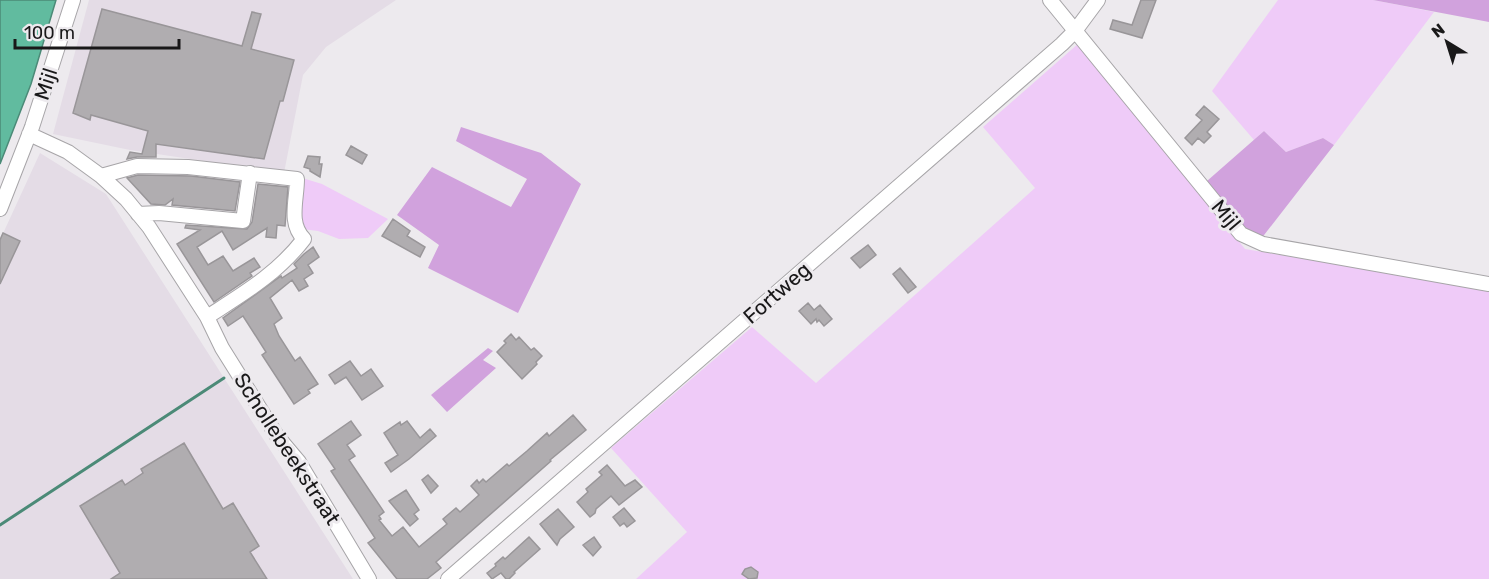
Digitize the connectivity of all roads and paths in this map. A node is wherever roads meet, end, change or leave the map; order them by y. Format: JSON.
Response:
{"nodes":[{"id":1,"x":73,"y":0,"type":"edge"},
{"id":2,"x":1050,"y":0,"type":"edge"},
{"id":3,"x":1098,"y":0,"type":"edge"},
{"id":4,"x":1076,"y":31,"type":"junction"},
{"id":5,"x":29,"y":134,"type":"junction"},
{"id":6,"x":249,"y":173,"type":"junction"},
{"id":7,"x":101,"y":176,"type":"junction"},
{"id":8,"x":0,"y":209,"type":"edge"},
{"id":9,"x":138,"y":214,"type":"junction"},
{"id":10,"x":1489,"y":284,"type":"edge"},
{"id":11,"x":207,"y":317,"type":"junction"},
{"id":12,"x":369,"y":579,"type":"edge"},
{"id":13,"x":448,"y":579,"type":"edge"}],
"edges":[{"from":1,"to":5,"type":"street","name":"Mijl"},
{"from":2,"to":4,"type":"street","name":"Mijl"},
{"from":3,"to":4,"type":"street","name":"Fortweg"},
{"from":4,"to":10,"type":"street","name":"Mijl"},
{"from":4,"to":13,"type":"street","name":"Fortweg"},
{"from":5,"to":7,"type":"street","name":"Schollebeekstraat"},
{"from":5,"to":8,"type":"street","name":"Mijl"},
{"from":6,"to":7,"type":"street"},
{"from":6,"to":9,"type":"street"},
{"from":6,"to":11,"type":"street"},
{"from":7,"to":9,"type":"street","name":"Schollebeekstraat"},
{"from":9,"to":11,"type":"street","name":"Schollebeekstraat"},
{"from":11,"to":12,"type":"street","name":"Schollebeekstraat"}]}
